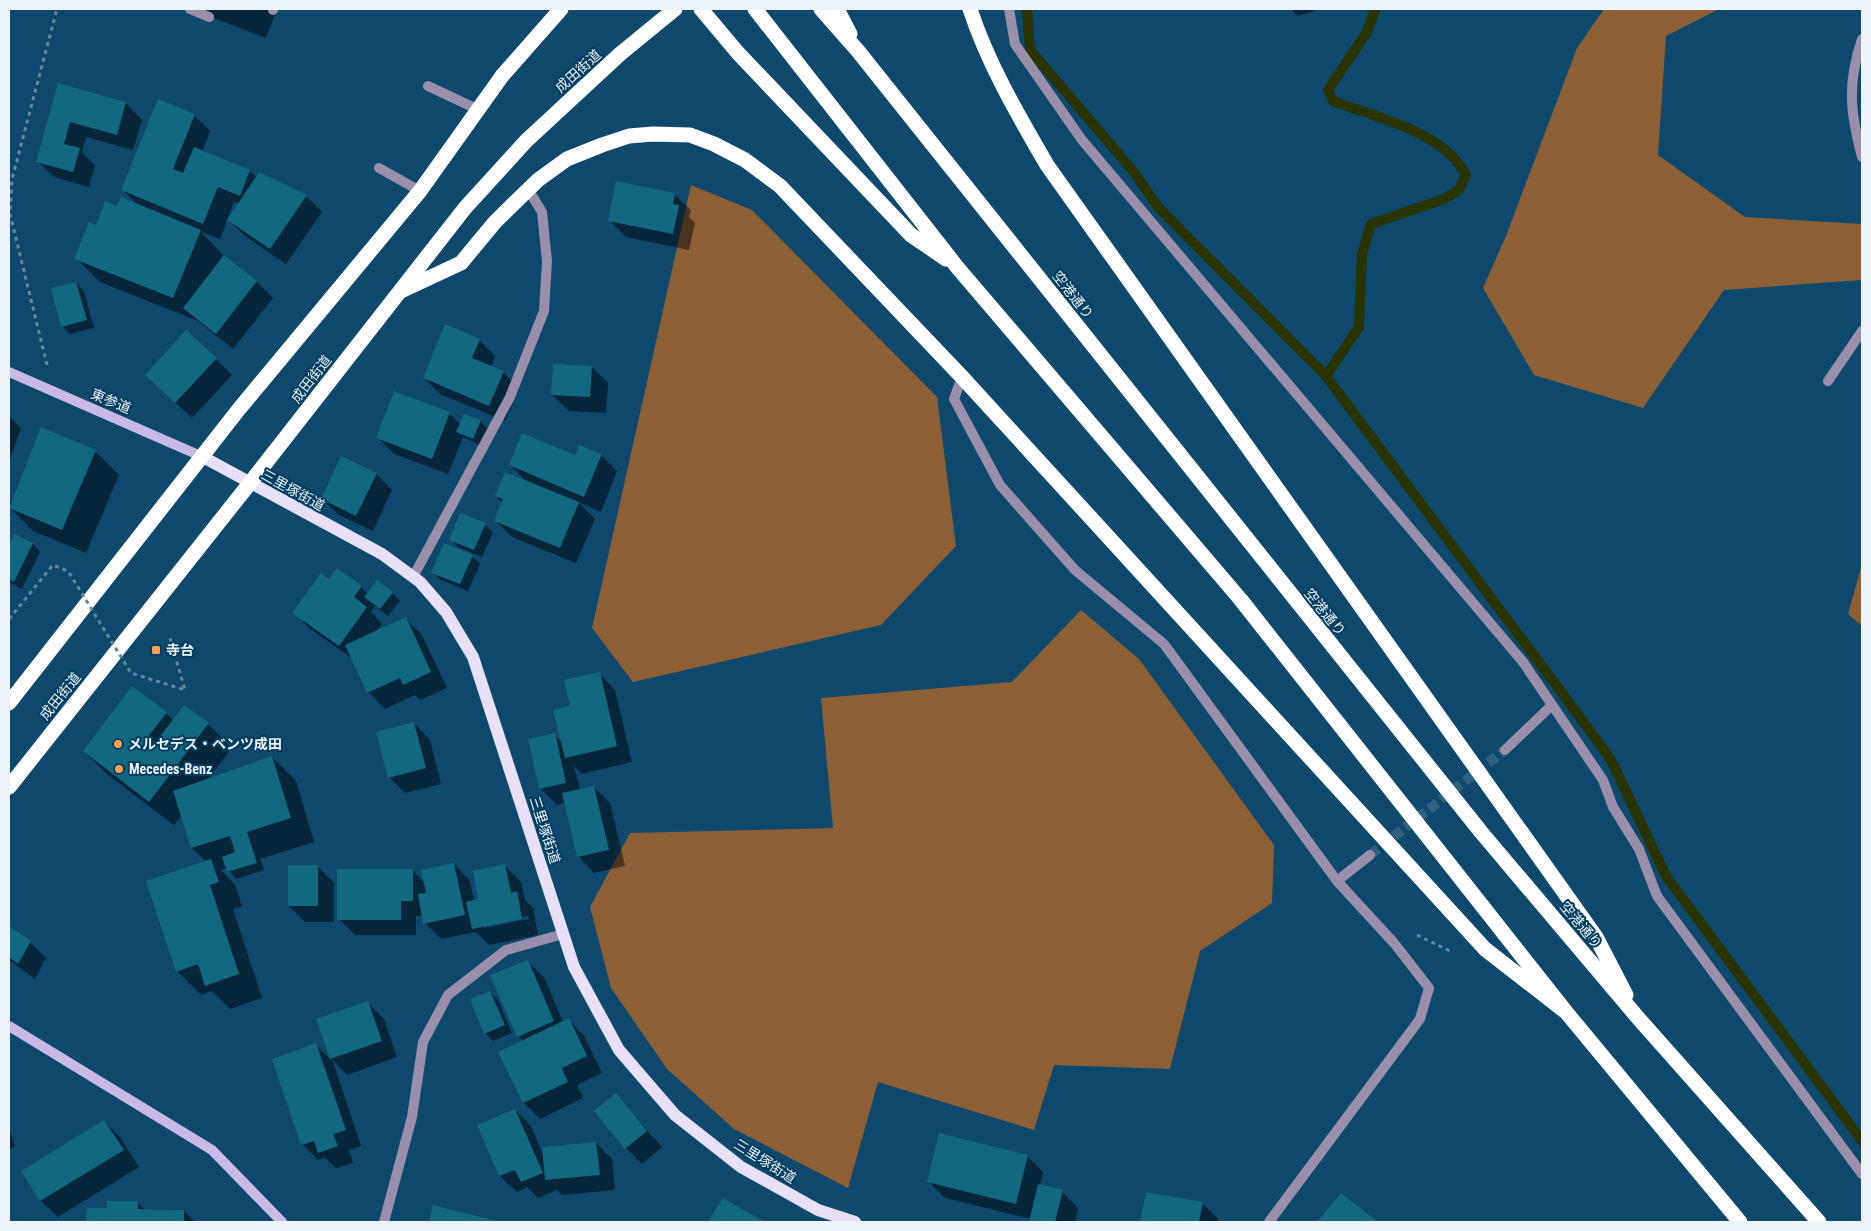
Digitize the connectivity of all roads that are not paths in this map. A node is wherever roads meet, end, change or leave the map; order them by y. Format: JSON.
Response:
{"nodes":[{"id":1,"x":190,"y":9,"type":"edge"},
{"id":2,"x":561,"y":9,"type":"edge"},
{"id":3,"x":701,"y":9,"type":"edge"},
{"id":4,"x":755,"y":9,"type":"edge"},
{"id":5,"x":821,"y":9,"type":"edge"},
{"id":6,"x":837,"y":9,"type":"edge"},
{"id":7,"x":970,"y":9,"type":"edge"},
{"id":8,"x":1009,"y":9,"type":"edge"},
{"id":9,"x":667,"y":11,"type":"edge"},
{"id":10,"x":209,"y":17,"type":"dead end"},
{"id":11,"x":1862,"y":39,"type":"edge"},
{"id":12,"x":858,"y":51,"type":"junction"},
{"id":13,"x":428,"y":86,"type":"dead end"},
{"id":14,"x":477,"y":109,"type":"junction"},
{"id":15,"x":1862,"y":156,"type":"edge"},
{"id":16,"x":380,"y":168,"type":"dead end"},
{"id":17,"x":528,"y":189,"type":"junction"},
{"id":18,"x":420,"y":191,"type":"junction"},
{"id":19,"x":957,"y":267,"type":"junction"},
{"id":20,"x":401,"y":291,"type":"junction"},
{"id":21,"x":1862,"y":331,"type":"edge"},
{"id":22,"x":9,"y":372,"type":"edge"},
{"id":23,"x":962,"y":377,"type":"junction"},
{"id":24,"x":1828,"y":380,"type":"dead end"},
{"id":25,"x":203,"y":457,"type":"junction"},
{"id":26,"x":250,"y":484,"type":"junction"},
{"id":27,"x":413,"y":577,"type":"junction"},
{"id":28,"x":9,"y":703,"type":"edge"},
{"id":29,"x":1552,"y":705,"type":"junction"},
{"id":30,"x":1505,"y":750,"type":"tunnel mouth"},
{"id":31,"x":9,"y":787,"type":"edge"},
{"id":32,"x":1370,"y":855,"type":"tunnel mouth"},
{"id":33,"x":1337,"y":880,"type":"junction"},
{"id":34,"x":563,"y":934,"type":"junction"},
{"id":35,"x":1566,"y":1012,"type":"junction"},
{"id":36,"x":1638,"y":1019,"type":"junction"},
{"id":37,"x":9,"y":1026,"type":"edge"},
{"id":38,"x":1862,"y":1174,"type":"edge"},
{"id":39,"x":282,"y":1222,"type":"edge"},
{"id":40,"x":384,"y":1222,"type":"edge"},
{"id":41,"x":855,"y":1222,"type":"edge"},
{"id":42,"x":1269,"y":1222,"type":"edge"},
{"id":43,"x":1740,"y":1222,"type":"edge"},
{"id":44,"x":1819,"y":1222,"type":"edge"}],
"edges":[{"from":1,"to":10,"type":"street"},
{"from":2,"to":14,"type":"highway"},
{"from":3,"to":19,"type":"highway"},
{"from":4,"to":19,"type":"highway"},
{"from":5,"to":12,"type":"highway","name":"空港通り"},
{"from":6,"to":12,"type":"highway"},
{"from":7,"to":36,"type":"highway"},
{"from":8,"to":29,"type":"street"},
{"from":9,"to":20,"type":"highway","name":"成田街道"},
{"from":11,"to":15,"type":"street"},
{"from":12,"to":36,"type":"highway","name":"空港通り"},
{"from":13,"to":14,"type":"street"},
{"from":14,"to":18,"type":"highway"},
{"from":16,"to":18,"type":"street"},
{"from":17,"to":20,"type":"highway"},
{"from":17,"to":23,"type":"highway"},
{"from":17,"to":27,"type":"street"},
{"from":18,"to":25,"type":"highway"},
{"from":19,"to":35,"type":"highway"},
{"from":20,"to":26,"type":"highway","name":"成田街道"},
{"from":21,"to":24,"type":"street"},
{"from":22,"to":25,"type":"street","name":"東参道"},
{"from":23,"to":33,"type":"street"},
{"from":23,"to":35,"type":"highway"},
{"from":25,"to":26,"type":"main road","name":"三里塚街道"},
{"from":25,"to":28,"type":"highway"},
{"from":26,"to":27,"type":"main road","name":"三里塚街道"},
{"from":26,"to":31,"type":"highway","name":"成田街道"},
{"from":27,"to":34,"type":"main road","name":"三里塚街道"},
{"from":29,"to":30,"type":"street"},
{"from":29,"to":38,"type":"street"},
{"from":32,"to":33,"type":"street"},
{"from":33,"to":42,"type":"street"},
{"from":34,"to":40,"type":"street"},
{"from":34,"to":41,"type":"main road","name":"三里塚街道"},
{"from":35,"to":43,"type":"highway"},
{"from":36,"to":44,"type":"highway","name":"空港通り"},
{"from":37,"to":39,"type":"street"}]}
